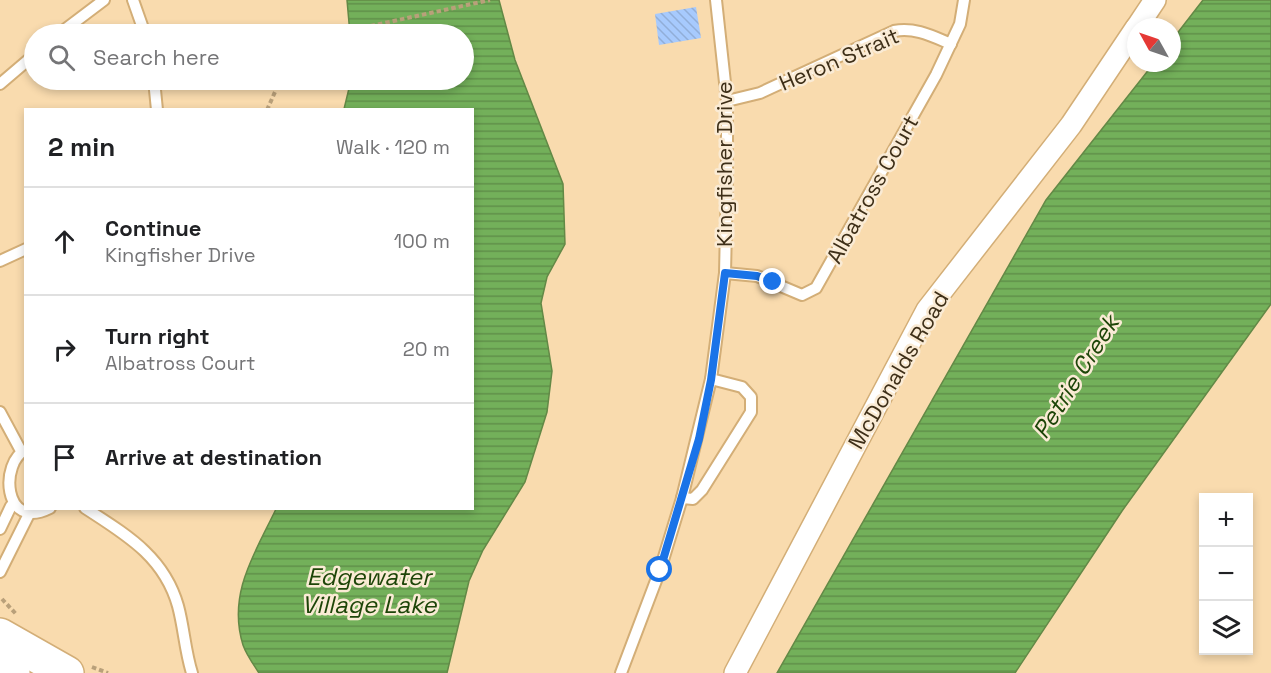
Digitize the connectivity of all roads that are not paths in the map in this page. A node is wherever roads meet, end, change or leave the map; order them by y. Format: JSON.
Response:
{"nodes":[{"id":1,"x":104,"y":0,"type":"edge"},
{"id":2,"x":133,"y":0,"type":"edge"},
{"id":3,"x":716,"y":0,"type":"edge"},
{"id":4,"x":964,"y":0,"type":"edge"},
{"id":5,"x":1155,"y":0,"type":"edge"},
{"id":6,"x":1143,"y":18,"type":"edge"},
{"id":7,"x":72,"y":24,"type":"edge"},
{"id":8,"x":141,"y":24,"type":"edge"},
{"id":9,"x":1127,"y":41,"type":"edge"},
{"id":10,"x":951,"y":44,"type":"junction"},
{"id":11,"x":24,"y":64,"type":"edge"},
{"id":12,"x":0,"y":84,"type":"edge"},
{"id":13,"x":155,"y":90,"type":"edge"},
{"id":14,"x":727,"y":100,"type":"junction"},
{"id":15,"x":157,"y":108,"type":"edge"},
{"id":16,"x":24,"y":250,"type":"edge"},
{"id":17,"x":0,"y":261,"type":"edge"},
{"id":18,"x":725,"y":273,"type":"junction"},
{"id":19,"x":711,"y":380,"type":"junction"},
{"id":20,"x":0,"y":412,"type":"edge"},
{"id":21,"x":23,"y":451,"type":"edge"},
{"id":22,"x":0,"y":477,"type":"edge"},
{"id":23,"x":682,"y":498,"type":"junction"},
{"id":24,"x":11,"y":506,"type":"junction"},
{"id":25,"x":43,"y":510,"type":"edge"},
{"id":26,"x":88,"y":510,"type":"edge"},
{"id":27,"x":29,"y":514,"type":"junction"},
{"id":28,"x":0,"y":529,"type":"edge"},
{"id":29,"x":0,"y":572,"type":"edge"},
{"id":30,"x":7,"y":648,"type":"edge"},
{"id":31,"x":68,"y":673,"type":"edge"},
{"id":32,"x":192,"y":673,"type":"edge"},
{"id":33,"x":621,"y":673,"type":"edge"},
{"id":34,"x":735,"y":673,"type":"edge"}],
"edges":[{"from":1,"to":7,"type":"lane"},
{"from":2,"to":8,"type":"lane"},
{"from":3,"to":14,"type":"lane","name":"Kingfisher Drive"},
{"from":4,"to":10,"type":"lane","name":"Albatross Court"},
{"from":5,"to":6,"type":"street","name":"McDonalds Road"},
{"from":9,"to":34,"type":"street","name":"McDonalds Road"},
{"from":10,"to":14,"type":"lane","name":"Heron Strait"},
{"from":10,"to":18,"type":"lane","name":"Albatross Court"},
{"from":11,"to":12,"type":"lane"},
{"from":13,"to":15,"type":"lane"},
{"from":14,"to":18,"type":"lane","name":"Kingfisher Drive"},
{"from":16,"to":17,"type":"lane"},
{"from":18,"to":19,"type":"lane","name":"Kingfisher Drive"},
{"from":19,"to":23,"type":"lane","name":"Kingfisher Drive"},
{"from":19,"to":23,"type":"lane"},
{"from":20,"to":21,"type":"lane"},
{"from":21,"to":22,"type":"lane"},
{"from":22,"to":24,"type":"lane"},
{"from":23,"to":33,"type":"lane","name":"Kingfisher Drive"},
{"from":24,"to":27,"type":"lane"},
{"from":24,"to":28,"type":"lane"},
{"from":25,"to":27,"type":"lane"},
{"from":26,"to":32,"type":"lane"},
{"from":27,"to":29,"type":"lane"},
{"from":30,"to":31,"type":"main road"}]}
